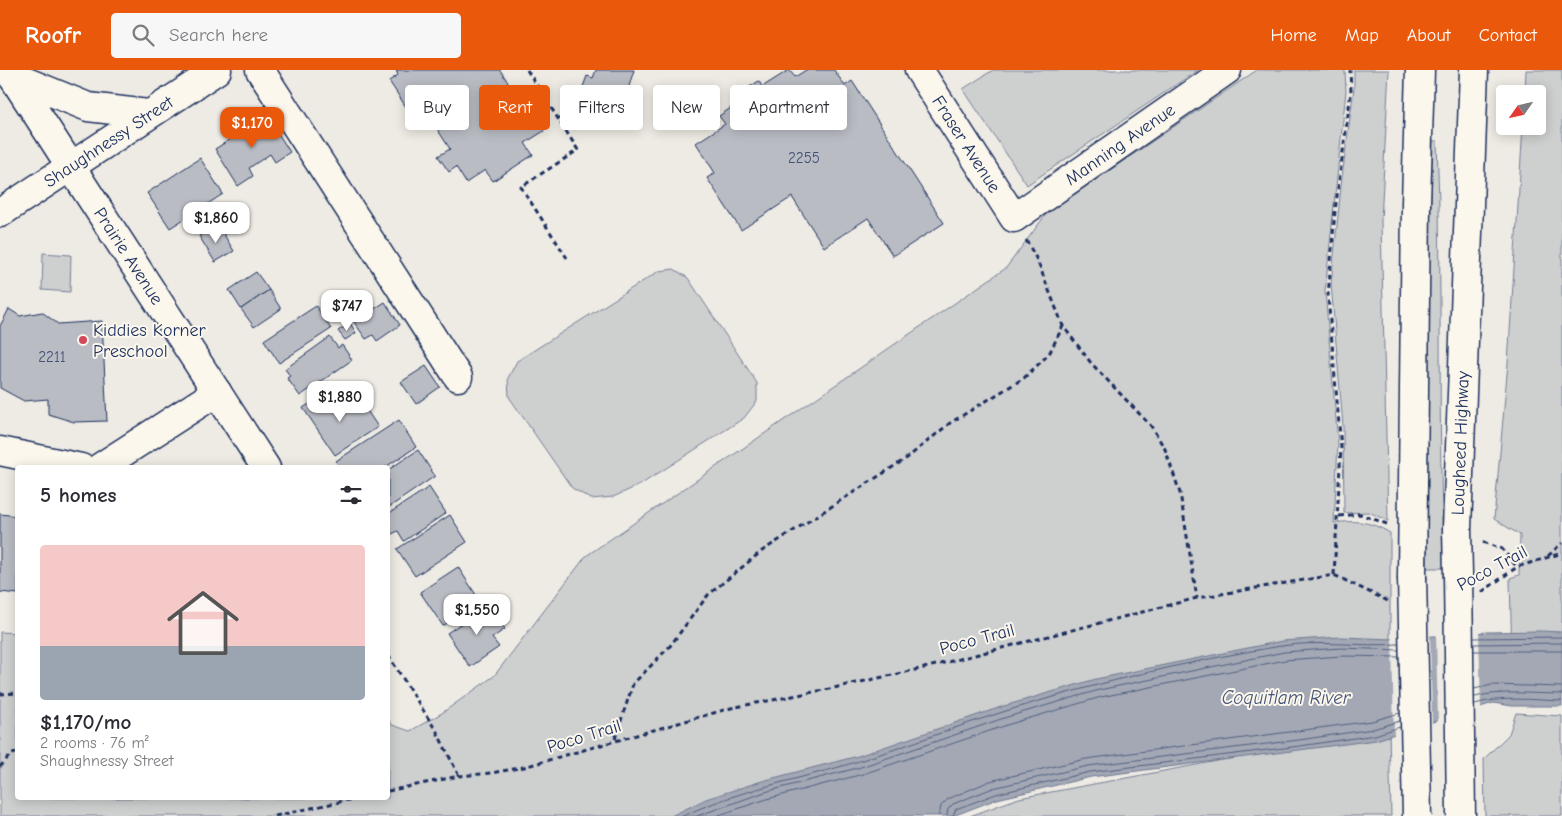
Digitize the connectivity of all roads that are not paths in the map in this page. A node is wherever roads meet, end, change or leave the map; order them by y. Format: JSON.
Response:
{"nodes":[{"id":1,"x":217,"y":70,"type":"edge"},
{"id":2,"x":260,"y":70,"type":"edge"},
{"id":3,"x":919,"y":70,"type":"edge"},
{"id":4,"x":1227,"y":70,"type":"edge"},
{"id":5,"x":1420,"y":70,"type":"edge"},
{"id":6,"x":1474,"y":70,"type":"edge"},
{"id":7,"x":10,"y":73,"type":"edge"},
{"id":8,"x":148,"y":114,"type":"junction"},
{"id":9,"x":71,"y":167,"type":"junction"},
{"id":10,"x":0,"y":213,"type":"edge"},
{"id":11,"x":1014,"y":218,"type":"joint"},
{"id":12,"x":458,"y":377,"type":"dead end"},
{"id":13,"x":217,"y":392,"type":"junction"},
{"id":14,"x":0,"y":451,"type":"edge"},
{"id":15,"x":67,"y":465,"type":"edge"},
{"id":16,"x":103,"y":465,"type":"edge"},
{"id":17,"x":264,"y":465,"type":"edge"},
{"id":18,"x":1417,"y":816,"type":"edge"},
{"id":19,"x":1461,"y":816,"type":"edge"}],
"edges":[{"from":1,"to":8,"type":"main road","name":"Shaughnessy Street"},
{"from":2,"to":12,"type":"main road"},
{"from":3,"to":11,"type":"main road","name":"Fraser Avenue"},
{"from":4,"to":11,"type":"main road","name":"Manning Avenue"},
{"from":5,"to":18,"type":"main road","bridge":true},
{"from":6,"to":19,"type":"main road","name":"Lougheed Highway","bridge":true},
{"from":7,"to":8,"type":"main road"},
{"from":7,"to":9,"type":"main road","name":"Prairie Avenue"},
{"from":8,"to":9,"type":"main road","name":"Shaughnessy Street"},
{"from":9,"to":10,"type":"main road","name":"Shaughnessy Street"},
{"from":9,"to":13,"type":"main road","name":"Prairie Avenue"},
{"from":13,"to":16,"type":"main road"},
{"from":13,"to":17,"type":"main road","name":"Prairie Avenue"},
{"from":14,"to":15,"type":"main road"}]}
